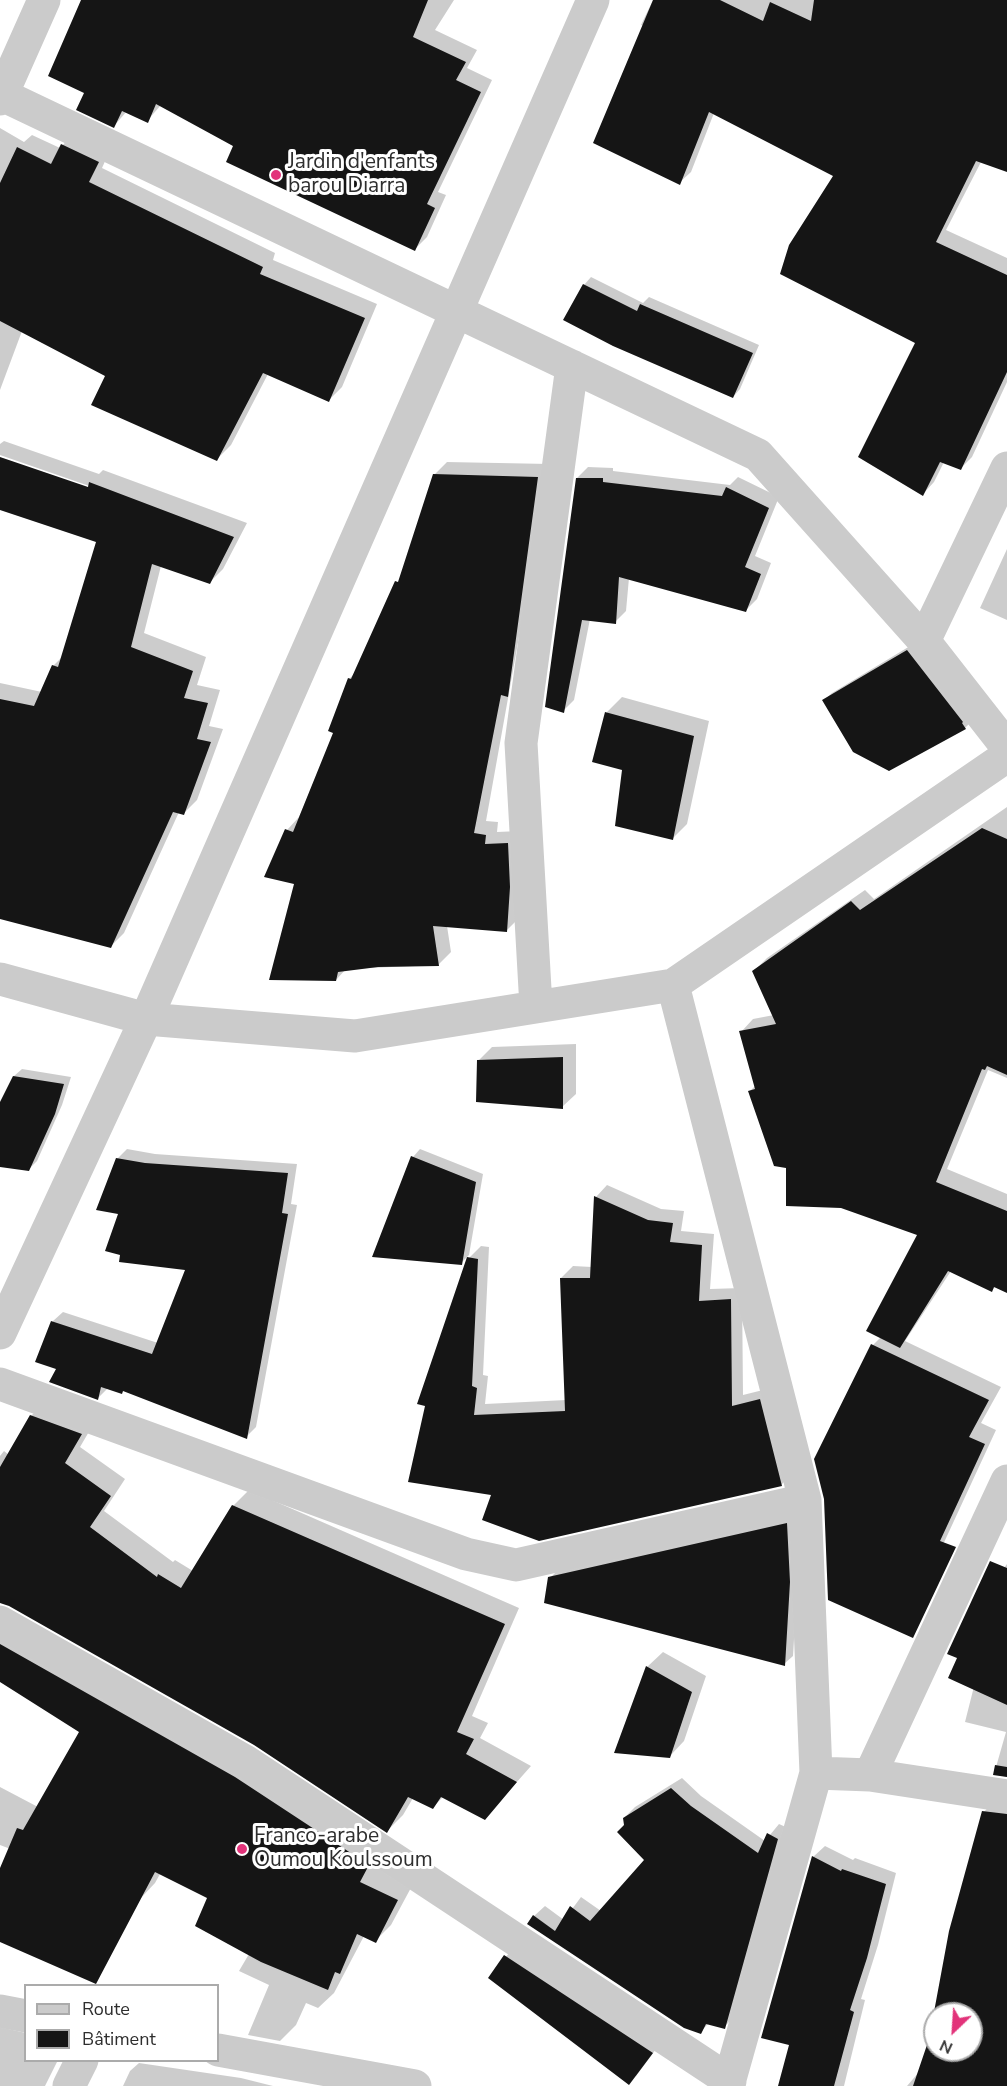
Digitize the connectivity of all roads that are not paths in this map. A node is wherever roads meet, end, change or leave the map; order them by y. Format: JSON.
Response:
{"nodes":[{"id":1,"x":44,"y":0,"type":"edge"},
{"id":2,"x":593,"y":0,"type":"edge"},
{"id":3,"x":1,"y":96,"type":"edge"},
{"id":4,"x":457,"y":311,"type":"junction"},
{"id":5,"x":572,"y":366,"type":"junction"},
{"id":6,"x":1007,"y":468,"type":"edge"},
{"id":7,"x":924,"y":641,"type":"junction"},
{"id":8,"x":1007,"y":747,"type":"edge"},
{"id":9,"x":1007,"y":756,"type":"edge"},
{"id":10,"x":0,"y":979,"type":"edge"},
{"id":11,"x":673,"y":985,"type":"junction"},
{"id":12,"x":536,"y":1007,"type":"junction"},
{"id":13,"x":146,"y":1019,"type":"junction"},
{"id":14,"x":0,"y":1333,"type":"edge"},
{"id":15,"x":0,"y":1384,"type":"edge"},
{"id":16,"x":1007,"y":1481,"type":"edge"},
{"id":17,"x":805,"y":1500,"type":"junction"},
{"id":18,"x":0,"y":1622,"type":"edge"},
{"id":19,"x":816,"y":1773,"type":"junction"},
{"id":20,"x":870,"y":1775,"type":"junction"},
{"id":21,"x":1007,"y":1796,"type":"edge"},
{"id":22,"x":0,"y":2011,"type":"edge"},
{"id":23,"x":24,"y":2016,"type":"edge"},
{"id":24,"x":219,"y":2050,"type":"edge"},
{"id":25,"x":81,"y":2062,"type":"edge"},
{"id":26,"x":729,"y":2083,"type":"edge"},
{"id":27,"x":69,"y":2086,"type":"edge"},
{"id":28,"x":415,"y":2086,"type":"edge"}],
"edges":[{"from":1,"to":3,"type":"street"},
{"from":2,"to":4,"type":"street"},
{"from":3,"to":4,"type":"street"},
{"from":4,"to":5,"type":"street"},
{"from":4,"to":13,"type":"street"},
{"from":5,"to":7,"type":"street"},
{"from":5,"to":12,"type":"street"},
{"from":6,"to":7,"type":"street"},
{"from":7,"to":8,"type":"street"},
{"from":9,"to":11,"type":"street"},
{"from":10,"to":13,"type":"street"},
{"from":11,"to":12,"type":"street"},
{"from":11,"to":17,"type":"street"},
{"from":12,"to":13,"type":"street"},
{"from":13,"to":14,"type":"street"},
{"from":15,"to":17,"type":"street"},
{"from":16,"to":20,"type":"street"},
{"from":17,"to":19,"type":"street"},
{"from":18,"to":26,"type":"street"},
{"from":19,"to":20,"type":"street"},
{"from":19,"to":26,"type":"street"},
{"from":20,"to":21,"type":"street"},
{"from":22,"to":23,"type":"street"},
{"from":24,"to":28,"type":"street"},
{"from":25,"to":27,"type":"street"}]}
